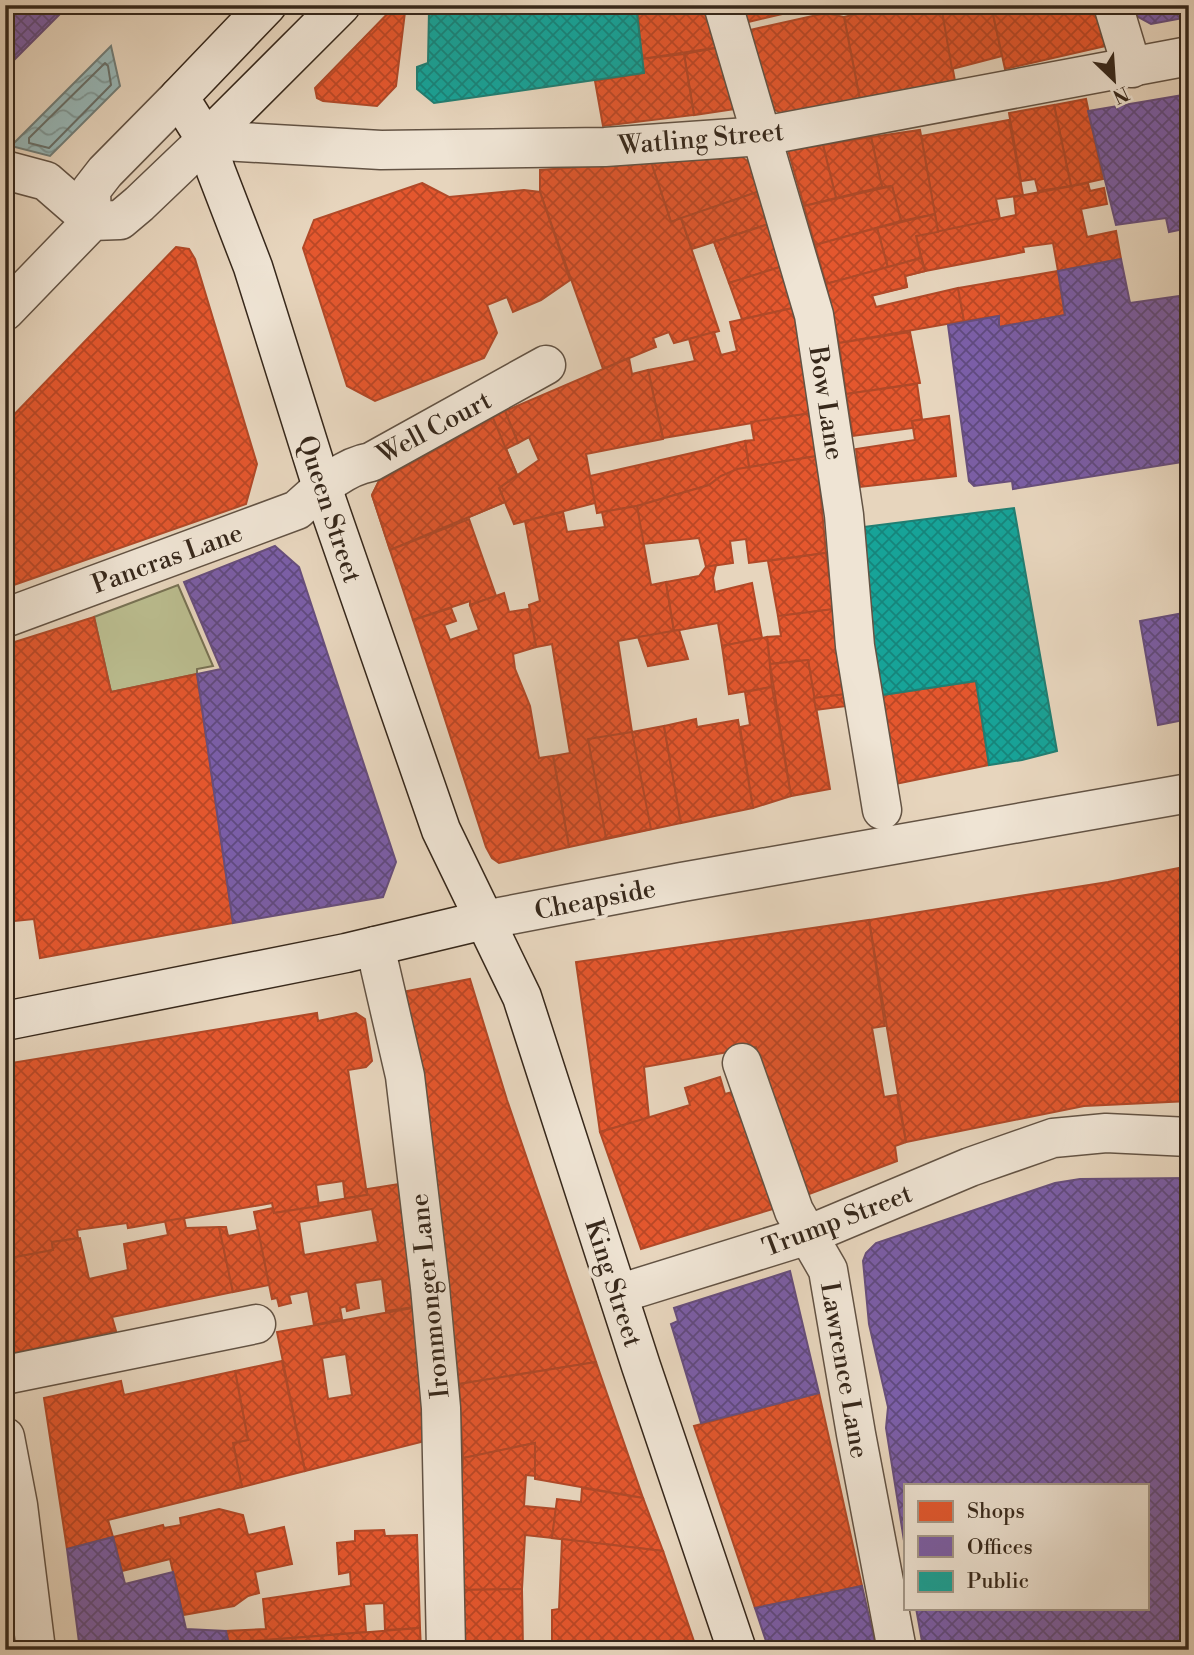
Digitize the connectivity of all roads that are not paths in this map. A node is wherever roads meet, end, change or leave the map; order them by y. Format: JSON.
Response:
{"nodes":[{"id":1,"x":267,"y":5,"type":"edge"},
{"id":2,"x":341,"y":5,"type":"edge"},
{"id":3,"x":723,"y":5,"type":"edge"},
{"id":4,"x":1113,"y":5,"type":"edge"},
{"id":5,"x":1189,"y":56,"type":"edge"},
{"id":6,"x":1132,"y":68,"type":"junction"},
{"id":7,"x":179,"y":97,"type":"junction"},
{"id":8,"x":762,"y":136,"type":"junction"},
{"id":9,"x":206,"y":140,"type":"junction"},
{"id":10,"x":5,"y":170,"type":"edge"},
{"id":11,"x":92,"y":221,"type":"junction"},
{"id":12,"x":5,"y":310,"type":"edge"},
{"id":13,"x":546,"y":365,"type":"dead end"},
{"id":14,"x":322,"y":487,"type":"junction"},
{"id":15,"x":5,"y":618,"type":"edge"},
{"id":16,"x":1189,"y":793,"type":"edge"},
{"id":17,"x":882,"y":810,"type":"dead end"},
{"id":18,"x":484,"y":920,"type":"junction"},
{"id":19,"x":375,"y":946,"type":"junction"},
{"id":20,"x":5,"y":1021,"type":"edge"},
{"id":21,"x":742,"y":1063,"type":"dead end"},
{"id":22,"x":1189,"y":1137,"type":"edge"},
{"id":23,"x":808,"y":1235,"type":"junction"},
{"id":24,"x":618,"y":1294,"type":"junction"},
{"id":25,"x":256,"y":1324,"type":"dead end"},
{"id":26,"x":5,"y":1375,"type":"edge"},
{"id":27,"x":5,"y":1437,"type":"edge"},
{"id":28,"x":36,"y":1650,"type":"edge"},
{"id":29,"x":446,"y":1650,"type":"edge"},
{"id":30,"x":737,"y":1650,"type":"edge"},
{"id":31,"x":897,"y":1650,"type":"edge"}],
"edges":[{"from":1,"to":7,"type":"street"},
{"from":2,"to":9,"type":"street"},
{"from":3,"to":8,"type":"street","name":"Bow Lane"},
{"from":4,"to":6,"type":"street"},
{"from":5,"to":6,"type":"street","name":"Watling Street"},
{"from":6,"to":8,"type":"street","name":"Watling Street"},
{"from":7,"to":9,"type":"street","name":"Queen Street"},
{"from":7,"to":11,"type":"street"},
{"from":8,"to":9,"type":"street","name":"Watling Street"},
{"from":8,"to":17,"type":"street","name":"Bow Lane"},
{"from":9,"to":11,"type":"street"},
{"from":9,"to":14,"type":"street","name":"Queen Street"},
{"from":10,"to":11,"type":"street"},
{"from":11,"to":12,"type":"street"},
{"from":13,"to":14,"type":"street","name":"Well Court"},
{"from":14,"to":15,"type":"street","name":"Pancras Lane"},
{"from":14,"to":18,"type":"street","name":"Queen Street"},
{"from":16,"to":18,"type":"street","name":"Cheapside"},
{"from":18,"to":19,"type":"street","name":"Cheapside"},
{"from":18,"to":24,"type":"street","name":"King Street"},
{"from":19,"to":20,"type":"street","name":"Cheapside"},
{"from":19,"to":29,"type":"street","name":"Ironmonger Lane"},
{"from":21,"to":23,"type":"street","name":"Lawrence Lane"},
{"from":22,"to":23,"type":"street","name":"Trump Street"},
{"from":23,"to":24,"type":"street","name":"Trump Street"},
{"from":23,"to":31,"type":"street","name":"Lawrence Lane"},
{"from":24,"to":30,"type":"street","name":"King Street"},
{"from":25,"to":26,"type":"street"},
{"from":27,"to":28,"type":"street"}]}
